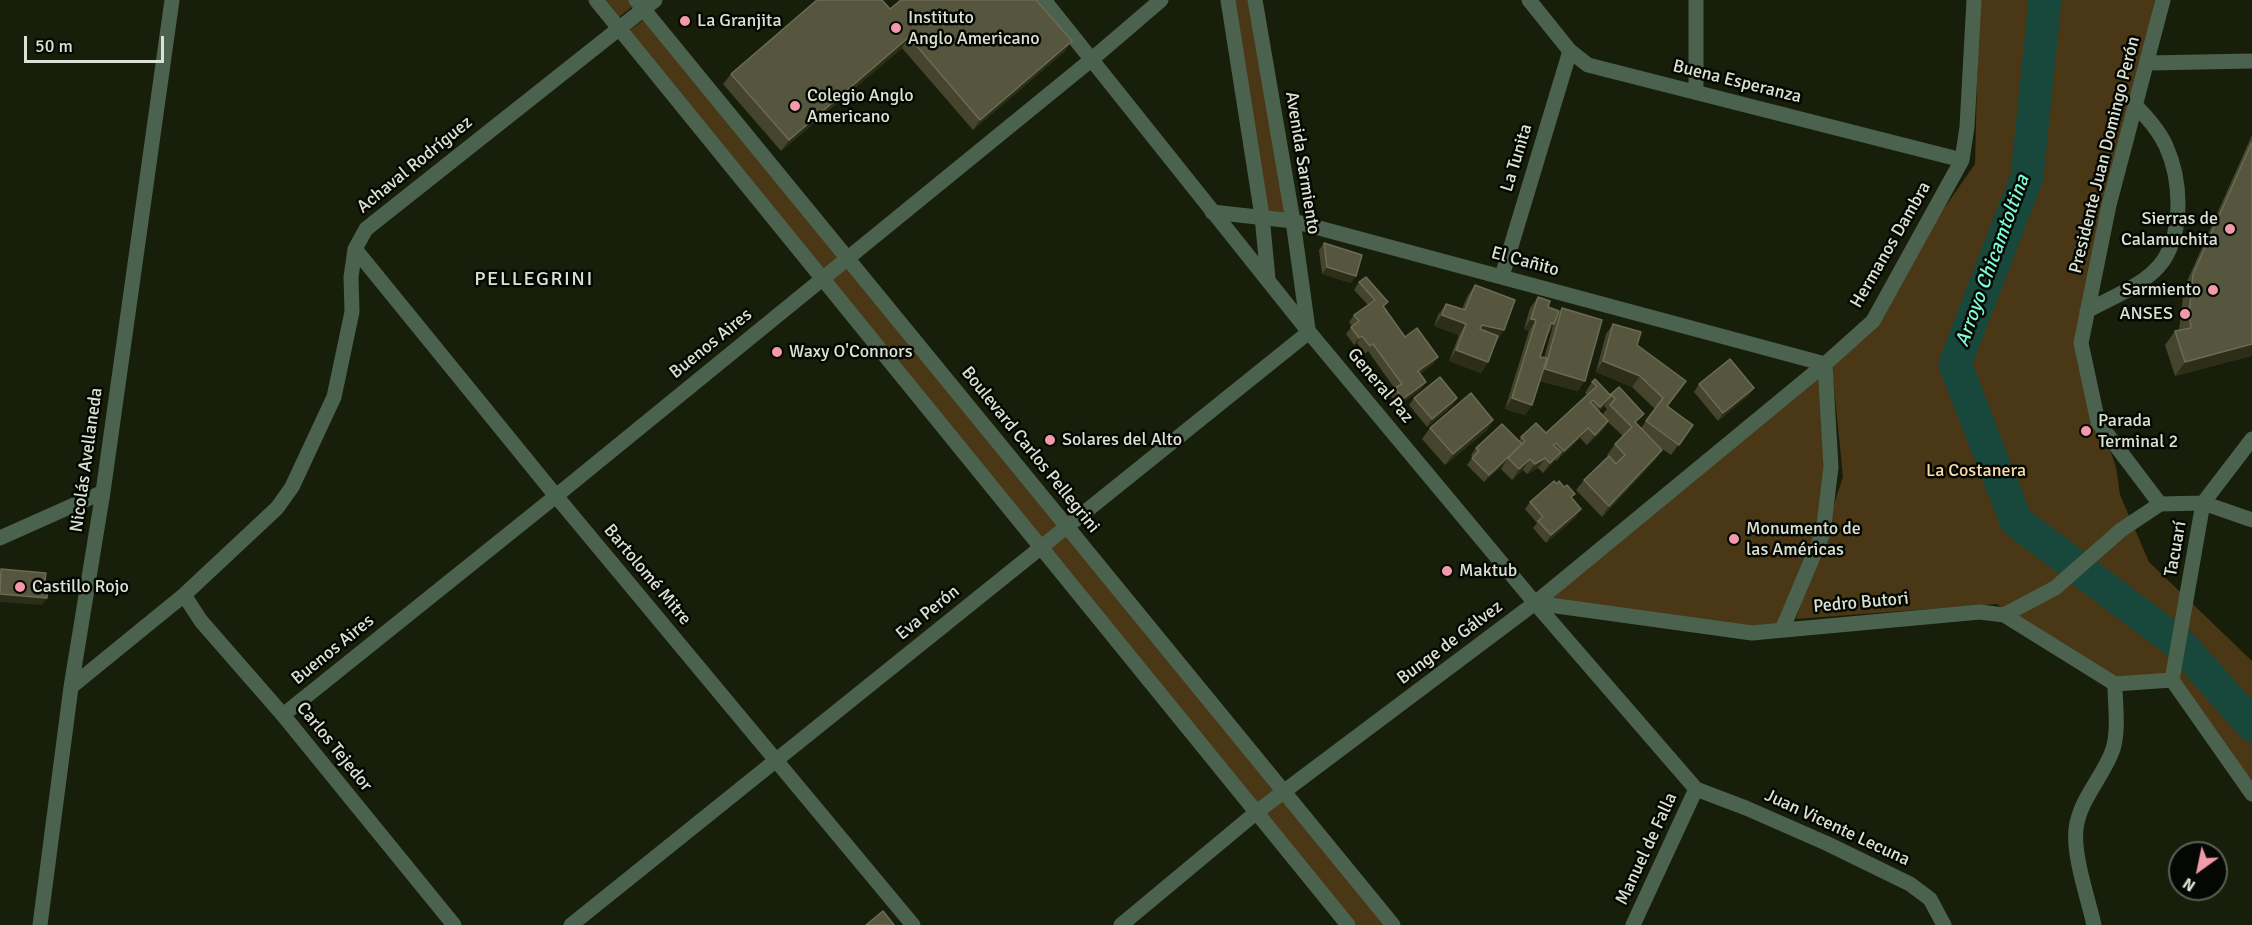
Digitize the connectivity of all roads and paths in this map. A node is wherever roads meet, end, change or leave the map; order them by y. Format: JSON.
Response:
{"nodes":[{"id":1,"x":172,"y":0,"type":"edge"},
{"id":2,"x":596,"y":0,"type":"edge"},
{"id":3,"x":1044,"y":0,"type":"edge"},
{"id":4,"x":1161,"y":0,"type":"edge"},
{"id":5,"x":1228,"y":0,"type":"edge"},
{"id":6,"x":1255,"y":0,"type":"edge"},
{"id":7,"x":1529,"y":0,"type":"edge"},
{"id":8,"x":1696,"y":0,"type":"edge"},
{"id":9,"x":1974,"y":0,"type":"edge"},
{"id":10,"x":2163,"y":0,"type":"edge"},
{"id":11,"x":645,"y":3,"type":"edge"},
{"id":12,"x":618,"y":29,"type":"junction"},
{"id":13,"x":1570,"y":51,"type":"junction"},
{"id":14,"x":1091,"y":60,"type":"junction"},
{"id":15,"x":2252,"y":61,"type":"edge"},
{"id":16,"x":2148,"y":63,"type":"junction"},
{"id":17,"x":1696,"y":92,"type":"junction"},
{"id":18,"x":2136,"y":106,"type":"junction"},
{"id":19,"x":1962,"y":160,"type":"junction"},
{"id":20,"x":1212,"y":212,"type":"junction"},
{"id":21,"x":1262,"y":216,"type":"junction"},
{"id":22,"x":1293,"y":221,"type":"junction"},
{"id":23,"x":355,"y":249,"type":"junction"},
{"id":24,"x":847,"y":257,"type":"junction"},
{"id":25,"x":1502,"y":276,"type":"junction"},
{"id":26,"x":823,"y":277,"type":"junction"},
{"id":27,"x":1268,"y":279,"type":"junction"},
{"id":28,"x":2087,"y":311,"type":"junction"},
{"id":29,"x":1309,"y":332,"type":"junction"},
{"id":30,"x":1825,"y":364,"type":"junction"},
{"id":31,"x":2252,"y":439,"type":"edge"},
{"id":32,"x":103,"y":492,"type":"junction"},
{"id":33,"x":556,"y":496,"type":"junction"},
{"id":34,"x":2204,"y":503,"type":"junction"},
{"id":35,"x":2160,"y":504,"type":"junction"},
{"id":36,"x":2252,"y":520,"type":"edge"},
{"id":37,"x":1067,"y":526,"type":"junction"},
{"id":38,"x":0,"y":538,"type":"edge"},
{"id":39,"x":1041,"y":546,"type":"junction"},
{"id":40,"x":184,"y":595,"type":"junction"},
{"id":41,"x":1535,"y":603,"type":"junction"},
{"id":42,"x":2004,"y":615,"type":"junction"},
{"id":43,"x":1782,"y":630,"type":"junction"},
{"id":44,"x":2172,"y":680,"type":"junction"},
{"id":45,"x":2115,"y":684,"type":"junction"},
{"id":46,"x":70,"y":687,"type":"junction"},
{"id":47,"x":283,"y":715,"type":"junction"},
{"id":48,"x":777,"y":762,"type":"junction"},
{"id":49,"x":1696,"y":789,"type":"junction"},
{"id":50,"x":1285,"y":792,"type":"junction"},
{"id":51,"x":2252,"y":794,"type":"edge"},
{"id":52,"x":1258,"y":811,"type":"junction"},
{"id":53,"x":40,"y":925,"type":"edge"},
{"id":54,"x":454,"y":925,"type":"edge"},
{"id":55,"x":571,"y":925,"type":"edge"},
{"id":56,"x":913,"y":925,"type":"edge"},
{"id":57,"x":1121,"y":925,"type":"edge"},
{"id":58,"x":1348,"y":925,"type":"edge"},
{"id":59,"x":1393,"y":925,"type":"edge"},
{"id":60,"x":1633,"y":925,"type":"edge"},
{"id":61,"x":1944,"y":925,"type":"edge"},
{"id":62,"x":2094,"y":925,"type":"edge"}],
"edges":[{"from":1,"to":32,"type":"street","name":"Nicolás Avellaneda"},
{"from":2,"to":12,"type":"street"},
{"from":3,"to":14,"type":"street","name":"General Paz"},
{"from":4,"to":14,"type":"street","name":"Buenos Aires"},
{"from":5,"to":21,"type":"street"},
{"from":6,"to":22,"type":"street","name":"Avenida Sarmiento"},
{"from":7,"to":13,"type":"street","name":"Buena Esperanza"},
{"from":8,"to":17,"type":"street"},
{"from":9,"to":19,"type":"street","name":"Hermanos Dambra"},
{"from":10,"to":16,"type":"street","name":"Presidente Juan Domingo Perón"},
{"from":11,"to":12,"type":"street","name":"Achaval Rodríguez"},
{"from":11,"to":24,"type":"street","name":"Boulevard Carlos Pellegrini"},
{"from":12,"to":23,"type":"street","name":"Achaval Rodríguez"},
{"from":12,"to":26,"type":"street"},
{"from":13,"to":17,"type":"street","name":"Buena Esperanza"},
{"from":13,"to":25,"type":"street","name":"La Tunita"},
{"from":14,"to":20,"type":"street","name":"General Paz"},
{"from":14,"to":24,"type":"street","name":"Buenos Aires"},
{"from":15,"to":16,"type":"street"},
{"from":16,"to":18,"type":"street","name":"Presidente Juan Domingo Perón"},
{"from":17,"to":19,"type":"street","name":"Buena Esperanza"},
{"from":18,"to":28,"type":"street","name":"Presidente Juan Domingo Perón"},
{"from":18,"to":28,"type":"street"},
{"from":19,"to":30,"type":"street","name":"Hermanos Dambra"},
{"from":20,"to":21,"type":"street","name":"El Cañito"},
{"from":20,"to":27,"type":"street","name":"General Paz"},
{"from":21,"to":22,"type":"street","name":"El Cañito"},
{"from":21,"to":27,"type":"street"},
{"from":22,"to":25,"type":"street","name":"El Cañito"},
{"from":22,"to":29,"type":"street","name":"Avenida Sarmiento"},
{"from":23,"to":33,"type":"street","name":"Bartolomé Mitre"},
{"from":23,"to":40,"type":"street","name":"Achaval Rodríguez"},
{"from":24,"to":26,"type":"street","name":"Buenos Aires"},
{"from":24,"to":37,"type":"street","name":"Boulevard Carlos Pellegrini"},
{"from":25,"to":30,"type":"street","name":"El Cañito"},
{"from":26,"to":33,"type":"street","name":"Buenos Aires"},
{"from":26,"to":39,"type":"street"},
{"from":27,"to":29,"type":"street","name":"General Paz"},
{"from":28,"to":35,"type":"street","name":"Presidente Juan Domingo Perón"},
{"from":29,"to":37,"type":"street","name":"Eva Perón"},
{"from":29,"to":41,"type":"street","name":"General Paz"},
{"from":30,"to":41,"type":"street","name":"Bunge de Gálvez"},
{"from":30,"to":43,"type":"street"},
{"from":31,"to":34,"type":"street","name":"Tacuarí"},
{"from":32,"to":38,"type":"street"},
{"from":32,"to":46,"type":"street","name":"Nicolás Avellaneda"},
{"from":33,"to":47,"type":"street","name":"Buenos Aires"},
{"from":33,"to":48,"type":"street","name":"Bartolomé Mitre"},
{"from":34,"to":35,"type":"street"},
{"from":34,"to":36,"type":"street"},
{"from":34,"to":44,"type":"street","name":"Tacuarí"},
{"from":35,"to":42,"type":"street"},
{"from":37,"to":39,"type":"street","name":"Eva Perón"},
{"from":37,"to":50,"type":"street","name":"Boulevard Carlos Pellegrini"},
{"from":39,"to":48,"type":"street","name":"Eva Perón"},
{"from":39,"to":52,"type":"street"},
{"from":40,"to":46,"type":"street","name":"Achaval Rodríguez"},
{"from":40,"to":47,"type":"street","name":"Carlos Tejedor"},
{"from":41,"to":43,"type":"street","name":"Pedro Butori"},
{"from":41,"to":49,"type":"street","name":"General Paz"},
{"from":41,"to":50,"type":"street","name":"Bunge de Gálvez"},
{"from":42,"to":43,"type":"street","name":"Pedro Butori"},
{"from":42,"to":45,"type":"street","name":"Pedro Butori"},
{"from":44,"to":45,"type":"street"},
{"from":44,"to":51,"type":"street"},
{"from":45,"to":62,"type":"street"},
{"from":46,"to":53,"type":"street","name":"Nicolás Avellaneda"},
{"from":47,"to":54,"type":"street","name":"Carlos Tejedor"},
{"from":48,"to":55,"type":"street","name":"Eva Perón"},
{"from":48,"to":56,"type":"street","name":"Bartolomé Mitre"},
{"from":49,"to":60,"type":"street","name":"Manuel de Falla"},
{"from":49,"to":61,"type":"street","name":"Juan Vicente Lecuna"},
{"from":50,"to":52,"type":"street","name":"Bunge de Gálvez"},
{"from":50,"to":59,"type":"street","name":"Boulevard Carlos Pellegrini"},
{"from":52,"to":57,"type":"street","name":"Bunge de Gálvez"},
{"from":52,"to":58,"type":"street"}]}
